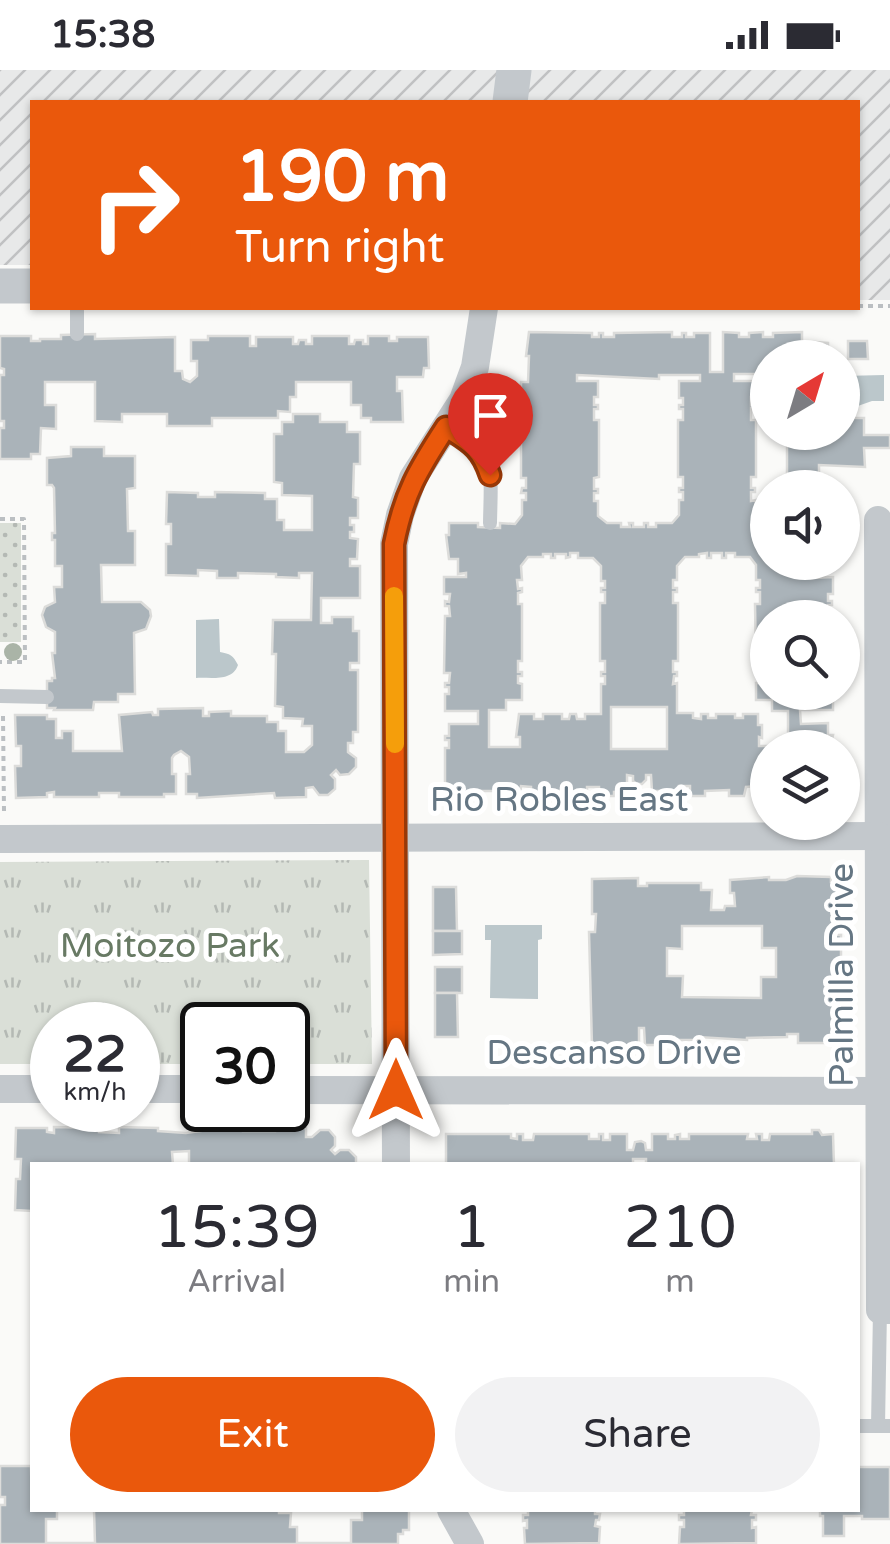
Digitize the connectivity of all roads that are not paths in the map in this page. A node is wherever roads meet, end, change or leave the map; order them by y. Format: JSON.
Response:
{"nodes":[{"id":1,"x":514,"y":70,"type":"edge"},
{"id":2,"x":510,"y":100,"type":"edge"},
{"id":3,"x":0,"y":286,"type":"edge"},
{"id":4,"x":30,"y":286,"type":"edge"},
{"id":5,"x":77,"y":310,"type":"edge"},
{"id":6,"x":484,"y":310,"type":"edge"},
{"id":7,"x":77,"y":334,"type":"dead end"},
{"id":8,"x":446,"y":427,"type":"junction"},
{"id":9,"x":878,"y":520,"type":"dead end"},
{"id":10,"x":490,"y":524,"type":"dead end"},
{"id":11,"x":884,"y":610,"type":"edge"},
{"id":12,"x":2,"y":696,"type":"edge"},
{"id":13,"x":46,"y":697,"type":"dead end"},
{"id":14,"x":2,"y":825,"type":"edge"},
{"id":15,"x":879,"y":836,"type":"junction"},
{"id":16,"x":396,"y":839,"type":"junction"},
{"id":17,"x":0,"y":1089,"type":"edge"},
{"id":18,"x":30,"y":1089,"type":"edge"},
{"id":19,"x":310,"y":1090,"type":"edge"},
{"id":20,"x":396,"y":1090,"type":"junction"},
{"id":21,"x":880,"y":1091,"type":"junction"},
{"id":22,"x":396,"y":1162,"type":"edge"},
{"id":23,"x":885,"y":1310,"type":"edge"},
{"id":24,"x":884,"y":1426,"type":"edge"},
{"id":25,"x":451,"y":1512,"type":"edge"},
{"id":26,"x":470,"y":1544,"type":"edge"}],
"edges":[{"from":1,"to":2,"type":"street"},
{"from":3,"to":4,"type":"street"},
{"from":5,"to":7,"type":"lane"},
{"from":6,"to":8,"type":"street"},
{"from":8,"to":10,"type":"lane"},
{"from":8,"to":16,"type":"street"},
{"from":9,"to":11,"type":"street","name":"Palmilla Drive"},
{"from":11,"to":15,"type":"street","name":"Palmilla Drive"},
{"from":12,"to":13,"type":"lane"},
{"from":14,"to":16,"type":"street","name":"Rio Robles East"},
{"from":15,"to":16,"type":"street","name":"Rio Robles East"},
{"from":15,"to":21,"type":"street","name":"Palmilla Drive"},
{"from":16,"to":20,"type":"street"},
{"from":17,"to":18,"type":"street"},
{"from":19,"to":20,"type":"street","name":"Descanso Drive"},
{"from":20,"to":21,"type":"street","name":"Descanso Drive"},
{"from":20,"to":22,"type":"street"},
{"from":21,"to":23,"type":"street","name":"Palmilla Drive"},
{"from":23,"to":24,"type":"lane"},
{"from":25,"to":26,"type":"street"}]}
